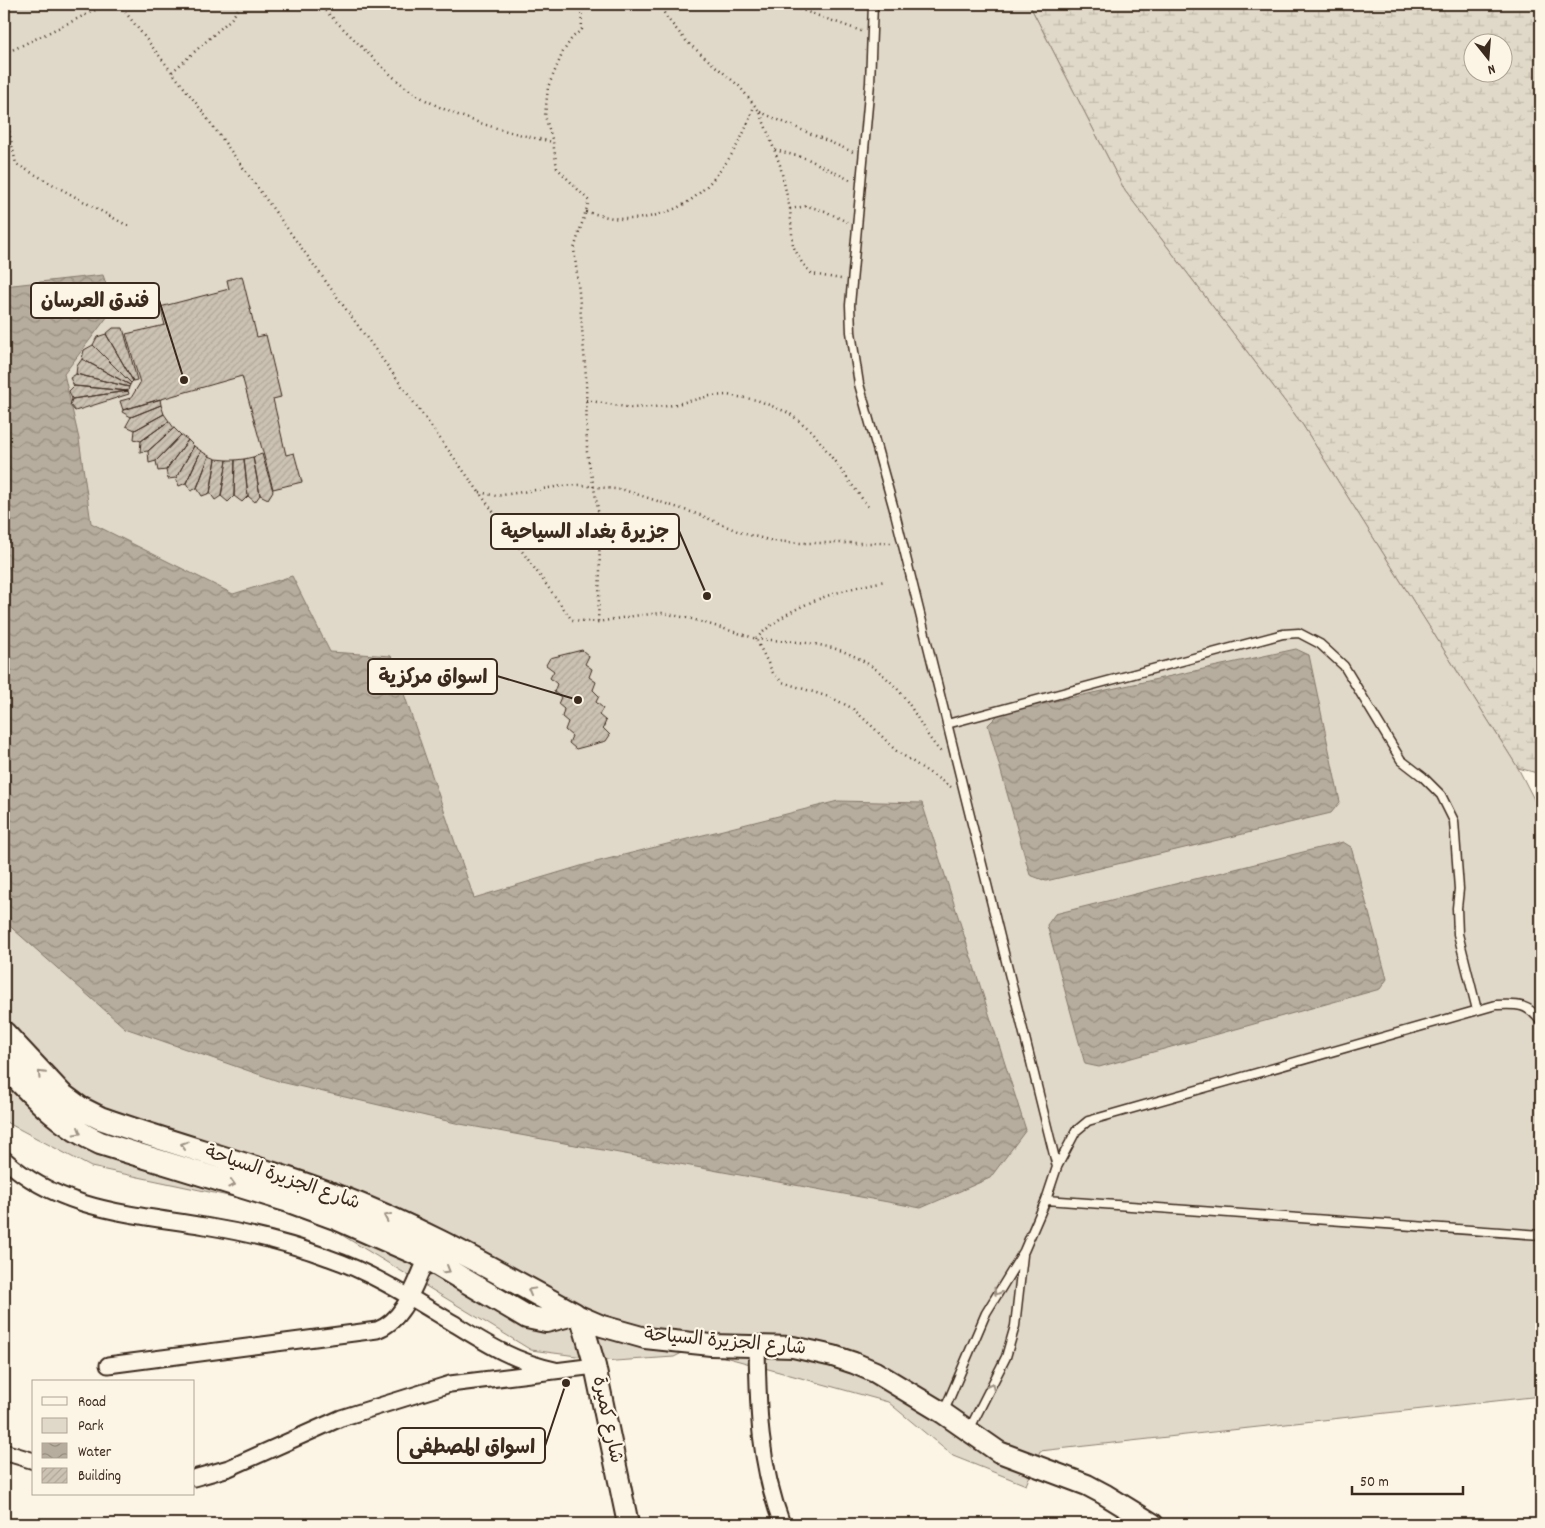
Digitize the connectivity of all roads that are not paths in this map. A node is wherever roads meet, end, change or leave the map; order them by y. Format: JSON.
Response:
{"nodes":[{"id":1,"x":873,"y":4,"type":"edge"},
{"id":2,"x":947,"y":724,"type":"junction"},
{"id":3,"x":1477,"y":1010,"type":"junction"},
{"id":4,"x":1541,"y":1022,"type":"edge"},
{"id":5,"x":4,"y":1033,"type":"edge"},
{"id":6,"x":4,"y":1065,"type":"edge"},
{"id":7,"x":4,"y":1159,"type":"edge"},
{"id":8,"x":1058,"y":1167,"type":"junction"},
{"id":9,"x":1046,"y":1200,"type":"junction"},
{"id":10,"x":1541,"y":1235,"type":"edge"},
{"id":11,"x":1024,"y":1251,"type":"junction"},
{"id":12,"x":427,"y":1258,"type":"junction"},
{"id":13,"x":409,"y":1296,"type":"junction"},
{"id":14,"x":578,"y":1316,"type":"junction"},
{"id":15,"x":757,"y":1345,"type":"junction"},
{"id":16,"x":108,"y":1365,"type":"dead end"},
{"id":17,"x":595,"y":1366,"type":"junction"},
{"id":18,"x":555,"y":1370,"type":"junction"},
{"id":19,"x":943,"y":1413,"type":"junction"},
{"id":20,"x":969,"y":1430,"type":"junction"},
{"id":21,"x":4,"y":1452,"type":"edge"},
{"id":22,"x":32,"y":1460,"type":"edge"},
{"id":23,"x":195,"y":1478,"type":"edge"},
{"id":24,"x":628,"y":1524,"type":"edge"},
{"id":25,"x":782,"y":1524,"type":"edge"},
{"id":26,"x":1152,"y":1524,"type":"edge"}],
"edges":[{"from":1,"to":2,"type":"lane"},
{"from":2,"to":3,"type":"lane"},
{"from":2,"to":8,"type":"lane"},
{"from":3,"to":4,"type":"lane"},
{"from":3,"to":8,"type":"lane"},
{"from":14,"to":5,"type":"main road","name":"شارع الجزيرة السياحة","one_way":true},
{"from":6,"to":12,"type":"main road","name":"شارع الجزيرة السياحة","one_way":true},
{"from":7,"to":13,"type":"street"},
{"from":8,"to":9,"type":"lane"},
{"from":9,"to":10,"type":"lane"},
{"from":9,"to":11,"type":"lane"},
{"from":11,"to":19,"type":"lane","one_way":true},
{"from":20,"to":11,"type":"lane","one_way":true},
{"from":12,"to":13,"type":"street"},
{"from":12,"to":14,"type":"main road","name":"شارع الجزيرة السياحة","one_way":true},
{"from":13,"to":16,"type":"street"},
{"from":13,"to":18,"type":"street"},
{"from":14,"to":15,"type":"street","name":"شارع الجزيرة السياحة"},
{"from":14,"to":17,"type":"street","name":"شارع كميرة"},
{"from":15,"to":19,"type":"street","name":"شارع الجزيرة السياحة"},
{"from":15,"to":25,"type":"street"},
{"from":17,"to":18,"type":"street"},
{"from":17,"to":24,"type":"street","name":"شارع كميرة"},
{"from":18,"to":23,"type":"street"},
{"from":19,"to":20,"type":"street","name":"شارع الجزيرة السياحة"},
{"from":20,"to":26,"type":"street","name":"شارع الجزيرة السياحة"},
{"from":21,"to":22,"type":"street"}]}
